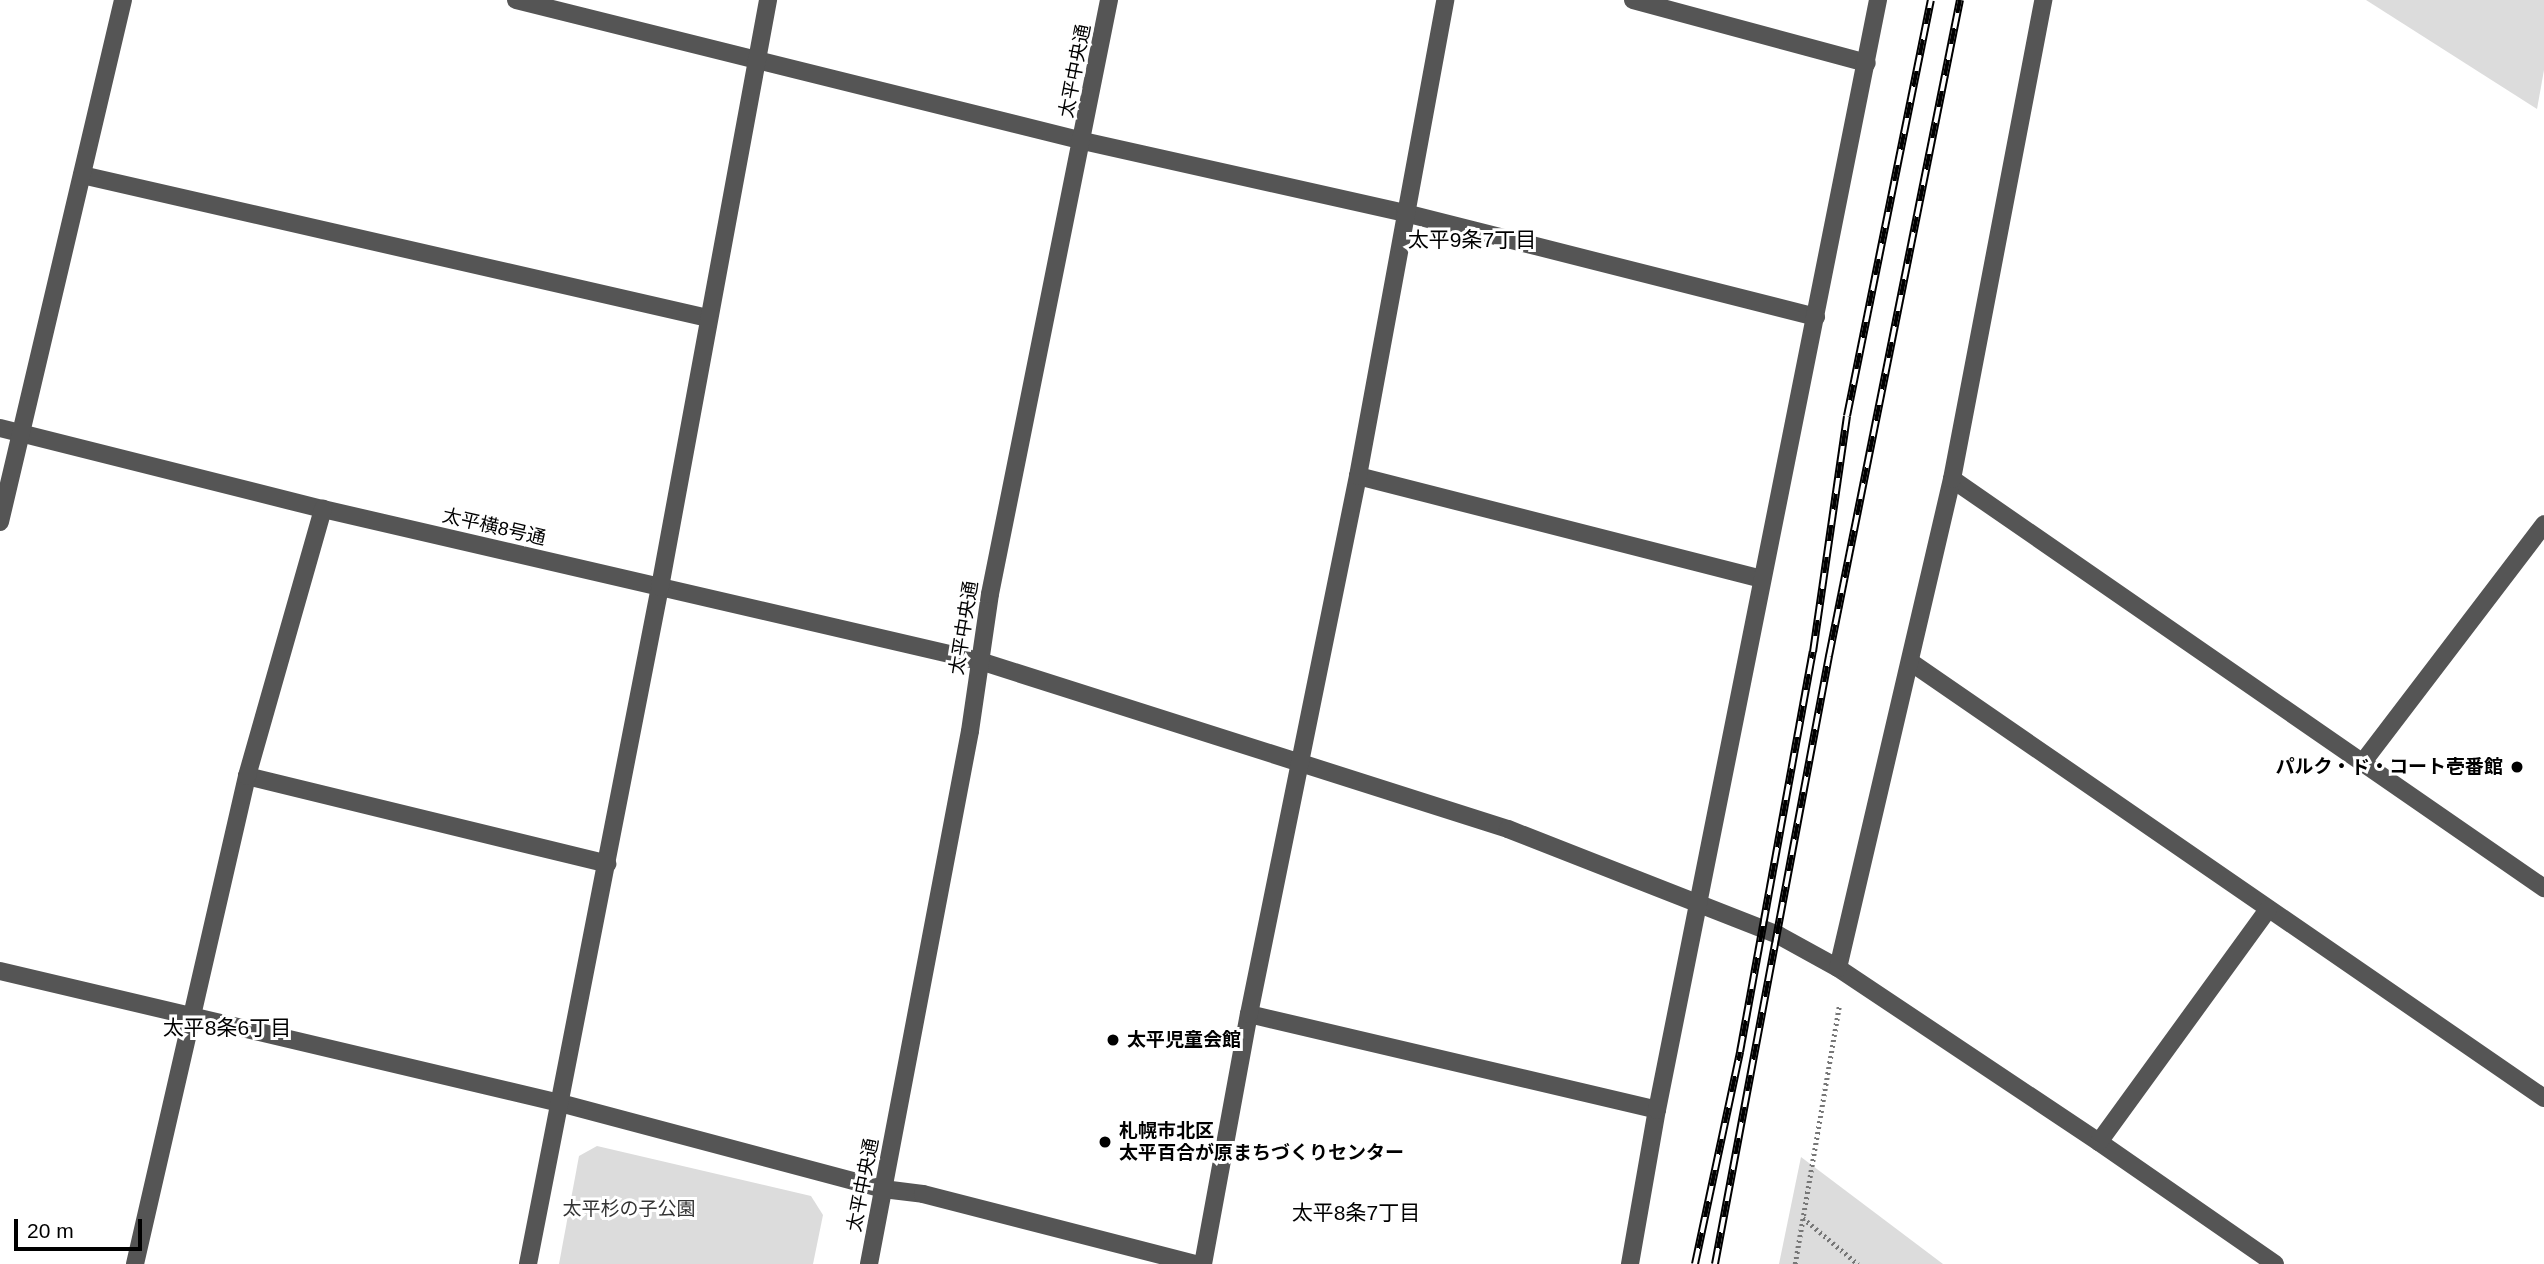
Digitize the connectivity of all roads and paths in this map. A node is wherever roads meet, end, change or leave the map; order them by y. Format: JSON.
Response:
{"nodes":[{"id":1,"x":123,"y":0,"type":"edge"},
{"id":2,"x":516,"y":0,"type":"edge"},
{"id":3,"x":768,"y":0,"type":"edge"},
{"id":4,"x":1109,"y":0,"type":"edge"},
{"id":5,"x":1445,"y":0,"type":"edge"},
{"id":6,"x":1633,"y":0,"type":"edge"},
{"id":7,"x":1878,"y":0,"type":"edge"},
{"id":8,"x":2043,"y":0,"type":"edge"},
{"id":9,"x":758,"y":58,"type":"junction"},
{"id":10,"x":1867,"y":63,"type":"junction"},
{"id":11,"x":1083,"y":141,"type":"junction"},
{"id":12,"x":82,"y":175,"type":"junction"},
{"id":13,"x":1405,"y":213,"type":"junction"},
{"id":14,"x":1815,"y":317,"type":"junction"},
{"id":15,"x":708,"y":318,"type":"junction"},
{"id":16,"x":0,"y":428,"type":"edge"},
{"id":17,"x":20,"y":433,"type":"junction"},
{"id":18,"x":1358,"y":476,"type":"junction"},
{"id":19,"x":1952,"y":478,"type":"junction"},
{"id":20,"x":323,"y":509,"type":"junction"},
{"id":21,"x":0,"y":522,"type":"edge"},
{"id":22,"x":2544,"y":524,"type":"edge"},
{"id":23,"x":1762,"y":579,"type":"junction"},
{"id":24,"x":660,"y":587,"type":"junction"},
{"id":25,"x":979,"y":661,"type":"junction"},
{"id":26,"x":1912,"y":663,"type":"junction"},
{"id":27,"x":2363,"y":762,"type":"junction"},
{"id":28,"x":1301,"y":764,"type":"junction"},
{"id":29,"x":247,"y":776,"type":"junction"},
{"id":30,"x":607,"y":864,"type":"junction"},
{"id":31,"x":2544,"y":888,"type":"edge"},
{"id":32,"x":1699,"y":904,"type":"junction"},
{"id":33,"x":2269,"y":909,"type":"junction"},
{"id":34,"x":1838,"y":968,"type":"junction"},
{"id":35,"x":0,"y":971,"type":"edge"},
{"id":36,"x":1839,"y":1007,"type":"dead end"},
{"id":37,"x":1249,"y":1014,"type":"junction"},
{"id":38,"x":192,"y":1017,"type":"junction"},
{"id":39,"x":2544,"y":1098,"type":"edge"},
{"id":40,"x":560,"y":1103,"type":"junction"},
{"id":41,"x":1657,"y":1110,"type":"junction"},
{"id":42,"x":2099,"y":1142,"type":"junction"},
{"id":43,"x":883,"y":1189,"type":"junction"},
{"id":44,"x":1803,"y":1218,"type":"junction"},
{"id":45,"x":135,"y":1264,"type":"edge"},
{"id":46,"x":528,"y":1264,"type":"edge"},
{"id":47,"x":869,"y":1264,"type":"edge"},
{"id":48,"x":1196,"y":1264,"type":"edge"},
{"id":49,"x":1203,"y":1264,"type":"edge"},
{"id":50,"x":1630,"y":1264,"type":"edge"},
{"id":51,"x":1795,"y":1264,"type":"edge"},
{"id":52,"x":1858,"y":1264,"type":"edge"},
{"id":53,"x":2275,"y":1264,"type":"edge"}],
"edges":[{"from":1,"to":12,"type":"street"},
{"from":2,"to":9,"type":"street"},
{"from":3,"to":9,"type":"street"},
{"from":4,"to":11,"type":"street","name":"太平中央通"},
{"from":5,"to":13,"type":"street"},
{"from":6,"to":10,"type":"street"},
{"from":7,"to":10,"type":"street"},
{"from":8,"to":19,"type":"street"},
{"from":9,"to":11,"type":"street"},
{"from":9,"to":15,"type":"street"},
{"from":10,"to":14,"type":"street"},
{"from":11,"to":13,"type":"street"},
{"from":11,"to":25,"type":"street","name":"太平中央通"},
{"from":12,"to":15,"type":"street"},
{"from":12,"to":17,"type":"street"},
{"from":13,"to":14,"type":"street"},
{"from":13,"to":18,"type":"street"},
{"from":14,"to":23,"type":"street"},
{"from":15,"to":24,"type":"street"},
{"from":16,"to":17,"type":"street","name":"太平横8号通"},
{"from":17,"to":20,"type":"street","name":"太平横8号通"},
{"from":17,"to":21,"type":"street"},
{"from":18,"to":23,"type":"street"},
{"from":18,"to":28,"type":"street"},
{"from":19,"to":26,"type":"street"},
{"from":19,"to":27,"type":"street"},
{"from":20,"to":24,"type":"street","name":"太平横8号通"},
{"from":20,"to":29,"type":"street"},
{"from":22,"to":27,"type":"street"},
{"from":23,"to":32,"type":"street"},
{"from":24,"to":25,"type":"street","name":"太平横8号通"},
{"from":24,"to":30,"type":"street"},
{"from":25,"to":28,"type":"street","name":"太平横8号通"},
{"from":25,"to":43,"type":"street","name":"太平中央通"},
{"from":26,"to":33,"type":"street"},
{"from":26,"to":34,"type":"street"},
{"from":27,"to":31,"type":"street"},
{"from":28,"to":32,"type":"street","name":"太平横8号通"},
{"from":28,"to":37,"type":"street"},
{"from":29,"to":30,"type":"street"},
{"from":29,"to":38,"type":"street"},
{"from":30,"to":40,"type":"street"},
{"from":32,"to":34,"type":"street","name":"太平横8号通"},
{"from":32,"to":41,"type":"street"},
{"from":33,"to":39,"type":"street"},
{"from":33,"to":42,"type":"street"},
{"from":34,"to":42,"type":"street","name":"太平横8号通"},
{"from":35,"to":38,"type":"street"},
{"from":36,"to":44,"type":"path"},
{"from":37,"to":41,"type":"street"},
{"from":37,"to":49,"type":"street"},
{"from":38,"to":40,"type":"street"},
{"from":38,"to":45,"type":"street"},
{"from":40,"to":43,"type":"street"},
{"from":40,"to":46,"type":"street"},
{"from":41,"to":50,"type":"street"},
{"from":42,"to":53,"type":"street","name":"太平横8号通"},
{"from":43,"to":47,"type":"street","name":"太平中央通"},
{"from":43,"to":48,"type":"street"},
{"from":44,"to":51,"type":"path"},
{"from":44,"to":52,"type":"path"}]}
